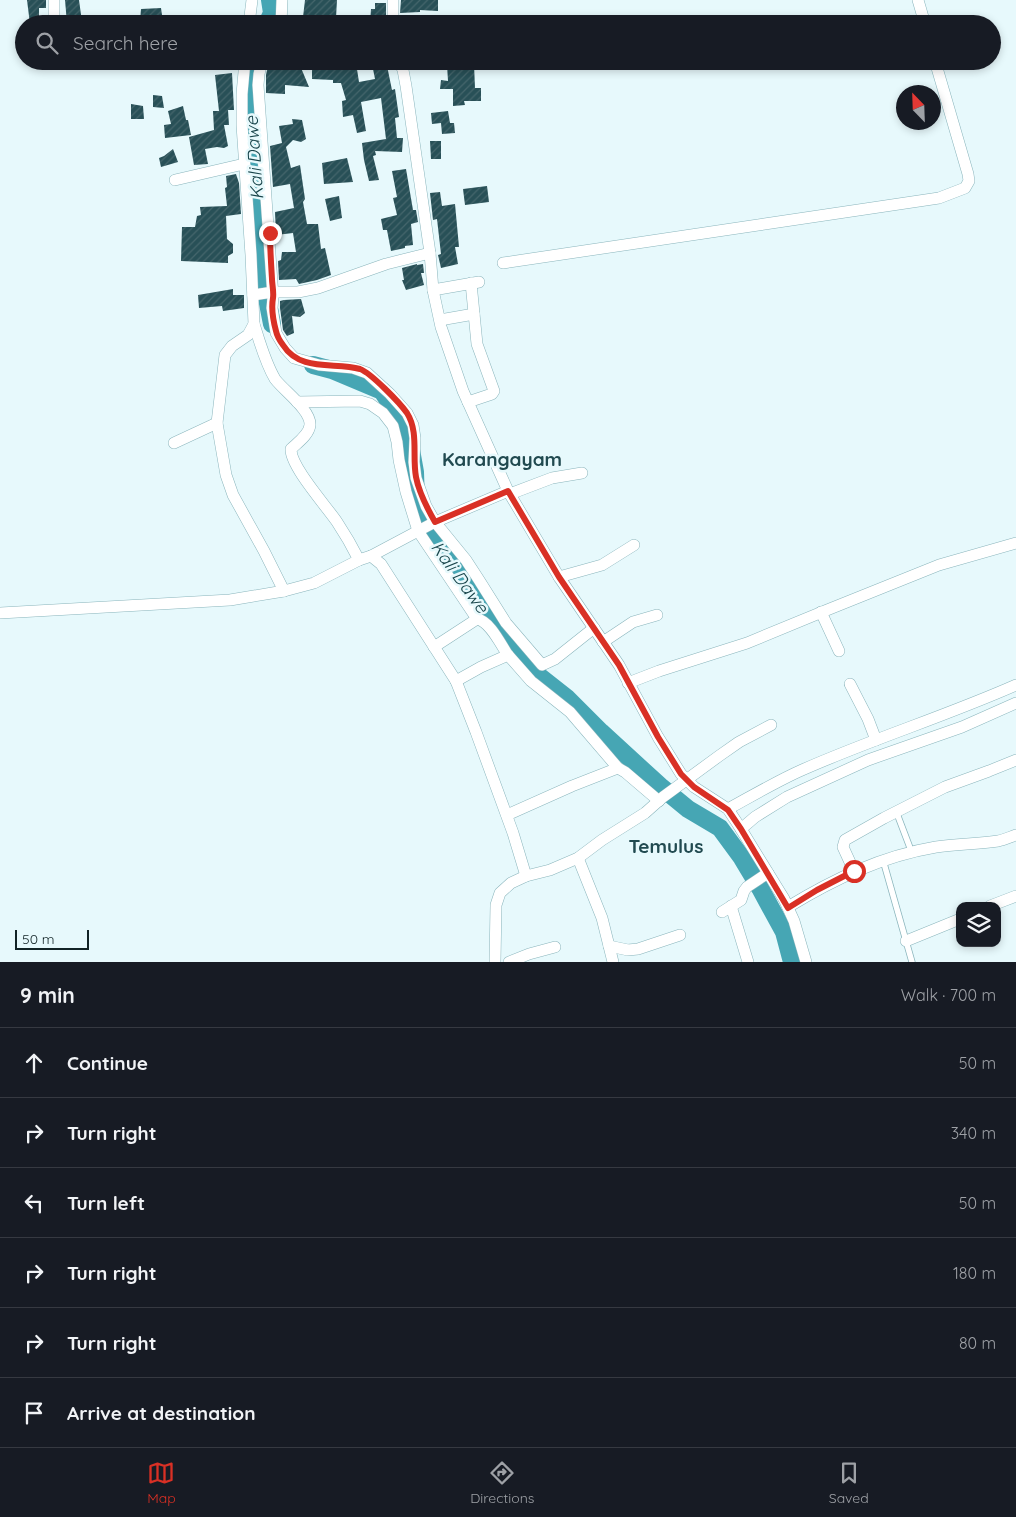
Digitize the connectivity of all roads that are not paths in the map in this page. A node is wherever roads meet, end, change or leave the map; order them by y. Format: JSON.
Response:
{"nodes":[{"id":1,"x":54,"y":0,"type":"edge"},
{"id":2,"x":252,"y":0,"type":"edge"},
{"id":3,"x":282,"y":0,"type":"edge"},
{"id":4,"x":393,"y":0,"type":"edge"},
{"id":5,"x":918,"y":0,"type":"edge"},
{"id":6,"x":54,"y":15,"type":"edge"},
{"id":7,"x":250,"y":15,"type":"edge"},
{"id":8,"x":281,"y":15,"type":"edge"},
{"id":9,"x":393,"y":15,"type":"edge"},
{"id":10,"x":922,"y":15,"type":"edge"},
{"id":11,"x":244,"y":70,"type":"edge"},
{"id":12,"x":260,"y":70,"type":"edge"},
{"id":13,"x":403,"y":70,"type":"edge"},
{"id":14,"x":938,"y":70,"type":"edge"},
{"id":15,"x":244,"y":164,"type":"junction"},
{"id":16,"x":175,"y":180,"type":"dead end"},
{"id":17,"x":430,"y":252,"type":"junction"},
{"id":18,"x":503,"y":263,"type":"dead end"},
{"id":19,"x":433,"y":290,"type":"junction"},
{"id":20,"x":263,"y":294,"type":"junction"},
{"id":21,"x":474,"y":314,"type":"junction"},
{"id":22,"x":440,"y":320,"type":"junction"},
{"id":23,"x":254,"y":324,"type":"junction"},
{"id":24,"x":297,"y":402,"type":"junction"},
{"id":25,"x":468,"y":402,"type":"junction"},
{"id":26,"x":217,"y":423,"type":"junction"},
{"id":27,"x":174,"y":443,"type":"dead end"},
{"id":28,"x":582,"y":473,"type":"dead end"},
{"id":29,"x":509,"y":492,"type":"junction"},
{"id":30,"x":426,"y":527,"type":"junction"},
{"id":31,"x":1016,"y":543,"type":"edge"},
{"id":32,"x":634,"y":545,"type":"dead end"},
{"id":33,"x":371,"y":556,"type":"junction"},
{"id":34,"x":359,"y":560,"type":"junction"},
{"id":35,"x":559,"y":577,"type":"junction"},
{"id":36,"x":284,"y":591,"type":"junction"},
{"id":37,"x":821,"y":612,"type":"junction"},
{"id":38,"x":0,"y":613,"type":"edge"},
{"id":39,"x":657,"y":615,"type":"dead end"},
{"id":40,"x":477,"y":619,"type":"junction"},
{"id":41,"x":594,"y":628,"type":"junction"},
{"id":42,"x":603,"y":642,"type":"junction"},
{"id":43,"x":434,"y":647,"type":"junction"},
{"id":44,"x":839,"y":651,"type":"dead end"},
{"id":45,"x":508,"y":656,"type":"junction"},
{"id":46,"x":456,"y":682,"type":"junction"},
{"id":47,"x":628,"y":683,"type":"junction"},
{"id":48,"x":850,"y":684,"type":"dead end"},
{"id":49,"x":1016,"y":684,"type":"edge"},
{"id":50,"x":1016,"y":703,"type":"edge"},
{"id":51,"x":771,"y":725,"type":"dead end"},
{"id":52,"x":876,"y":740,"type":"junction"},
{"id":53,"x":1016,"y":760,"type":"edge"},
{"id":54,"x":618,"y":768,"type":"junction"},
{"id":55,"x":683,"y":783,"type":"junction"},
{"id":56,"x":661,"y":799,"type":"junction"},
{"id":57,"x":728,"y":810,"type":"junction"},
{"id":58,"x":896,"y":811,"type":"junction"},
{"id":59,"x":506,"y":815,"type":"junction"},
{"id":60,"x":741,"y":829,"type":"junction"},
{"id":61,"x":1016,"y":835,"type":"edge"},
{"id":62,"x":912,"y":853,"type":"junction"},
{"id":63,"x":578,"y":858,"type":"junction"},
{"id":64,"x":883,"y":860,"type":"junction"},
{"id":65,"x":854,"y":871,"type":"junction"},
{"id":66,"x":526,"y":876,"type":"junction"},
{"id":67,"x":760,"y":879,"type":"junction"},
{"id":68,"x":1016,"y":896,"type":"edge"},
{"id":69,"x":1000,"y":902,"type":"edge"},
{"id":70,"x":788,"y":908,"type":"junction"},
{"id":71,"x":956,"y":921,"type":"edge"},
{"id":72,"x":680,"y":935,"type":"dead end"},
{"id":73,"x":906,"y":941,"type":"junction"},
{"id":74,"x":608,"y":946,"type":"junction"},
{"id":75,"x":555,"y":947,"type":"dead end"},
{"id":76,"x":494,"y":962,"type":"edge"},
{"id":77,"x":509,"y":962,"type":"edge"},
{"id":78,"x":613,"y":962,"type":"edge"},
{"id":79,"x":748,"y":962,"type":"edge"},
{"id":80,"x":806,"y":962,"type":"edge"},
{"id":81,"x":912,"y":962,"type":"edge"}],
"edges":[{"from":1,"to":6,"type":"street"},
{"from":2,"to":7,"type":"street"},
{"from":3,"to":8,"type":"street"},
{"from":4,"to":9,"type":"street"},
{"from":5,"to":10,"type":"street"},
{"from":11,"to":15,"type":"street"},
{"from":12,"to":20,"type":"street"},
{"from":13,"to":17,"type":"street"},
{"from":14,"to":18,"type":"street"},
{"from":15,"to":16,"type":"street"},
{"from":15,"to":20,"type":"street"},
{"from":17,"to":19,"type":"street"},
{"from":17,"to":20,"type":"street"},
{"from":19,"to":21,"type":"street"},
{"from":19,"to":22,"type":"street"},
{"from":20,"to":23,"type":"street"},
{"from":20,"to":30,"type":"street"},
{"from":21,"to":22,"type":"street"},
{"from":21,"to":25,"type":"street"},
{"from":22,"to":25,"type":"street"},
{"from":23,"to":24,"type":"street"},
{"from":23,"to":26,"type":"street"},
{"from":24,"to":30,"type":"street"},
{"from":24,"to":34,"type":"street"},
{"from":25,"to":29,"type":"street"},
{"from":26,"to":27,"type":"street"},
{"from":26,"to":36,"type":"street"},
{"from":28,"to":29,"type":"street"},
{"from":29,"to":30,"type":"street"},
{"from":29,"to":35,"type":"street"},
{"from":30,"to":33,"type":"street"},
{"from":30,"to":40,"type":"street"},
{"from":30,"to":41,"type":"street"},
{"from":31,"to":37,"type":"street"},
{"from":32,"to":35,"type":"street"},
{"from":33,"to":34,"type":"street"},
{"from":33,"to":43,"type":"street"},
{"from":34,"to":36,"type":"street"},
{"from":35,"to":41,"type":"street"},
{"from":36,"to":38,"type":"street"},
{"from":37,"to":44,"type":"street"},
{"from":37,"to":47,"type":"street"},
{"from":39,"to":42,"type":"street"},
{"from":40,"to":43,"type":"street"},
{"from":40,"to":45,"type":"street"},
{"from":41,"to":42,"type":"street"},
{"from":42,"to":47,"type":"street"},
{"from":43,"to":46,"type":"street"},
{"from":45,"to":46,"type":"street"},
{"from":45,"to":54,"type":"street"},
{"from":46,"to":59,"type":"street"},
{"from":47,"to":55,"type":"street"},
{"from":48,"to":52,"type":"street"},
{"from":49,"to":52,"type":"street"},
{"from":50,"to":60,"type":"street"},
{"from":51,"to":55,"type":"street"},
{"from":52,"to":57,"type":"street"},
{"from":53,"to":58,"type":"street"},
{"from":54,"to":56,"type":"street"},
{"from":54,"to":59,"type":"street"},
{"from":55,"to":56,"type":"street"},
{"from":55,"to":57,"type":"street"},
{"from":56,"to":63,"type":"street"},
{"from":57,"to":60,"type":"street"},
{"from":58,"to":62,"type":"lane"},
{"from":58,"to":65,"type":"street"},
{"from":59,"to":66,"type":"street"},
{"from":60,"to":67,"type":"street"},
{"from":61,"to":62,"type":"street"},
{"from":62,"to":64,"type":"street"},
{"from":63,"to":66,"type":"street"},
{"from":63,"to":74,"type":"street"},
{"from":64,"to":65,"type":"street"},
{"from":64,"to":73,"type":"lane"},
{"from":65,"to":70,"type":"street"},
{"from":66,"to":76,"type":"street"},
{"from":67,"to":70,"type":"street"},
{"from":67,"to":79,"type":"street"},
{"from":68,"to":69,"type":"street"},
{"from":70,"to":80,"type":"street"},
{"from":71,"to":73,"type":"street"},
{"from":72,"to":74,"type":"street"},
{"from":73,"to":81,"type":"lane"},
{"from":74,"to":78,"type":"street"},
{"from":75,"to":77,"type":"street"}]}
